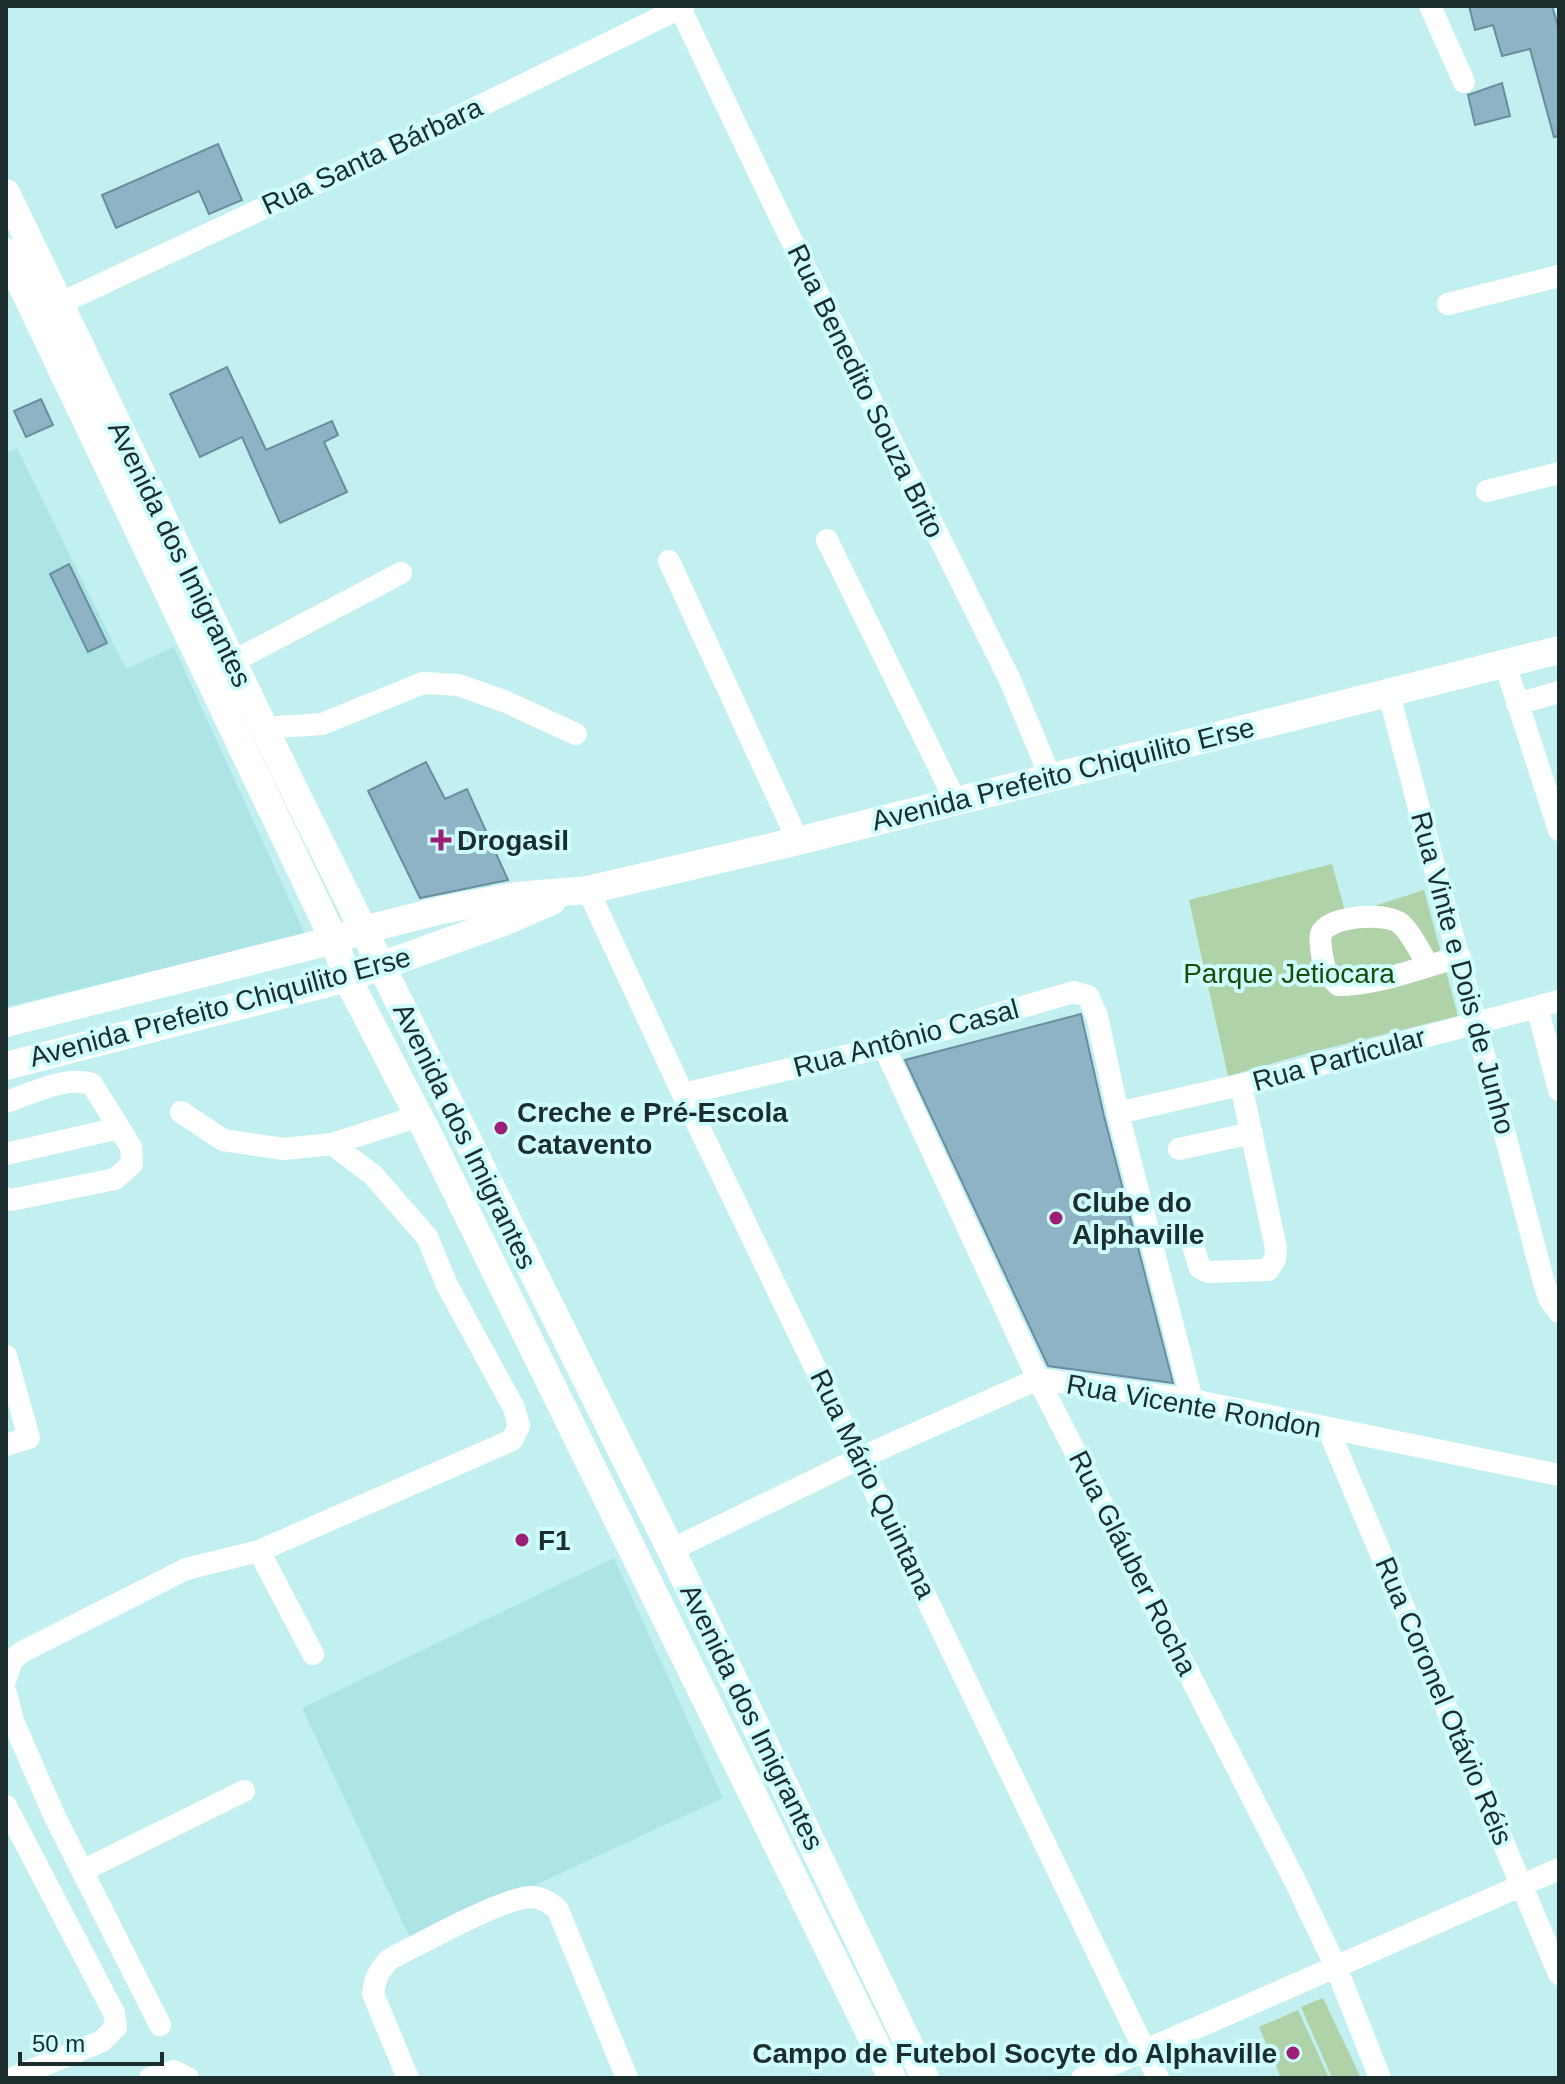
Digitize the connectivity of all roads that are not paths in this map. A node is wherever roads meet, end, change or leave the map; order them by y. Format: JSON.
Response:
{"nodes":[{"id":1,"x":1430,"y":6,"type":"edge"},
{"id":2,"x":681,"y":7,"type":"edge"},
{"id":3,"x":1464,"y":82,"type":"dead end"},
{"id":4,"x":6,"y":193,"type":"edge"},
{"id":5,"x":6,"y":252,"type":"edge"},
{"id":6,"x":1559,"y":276,"type":"edge"},
{"id":7,"x":59,"y":304,"type":"junction"},
{"id":8,"x":1448,"y":304,"type":"dead end"},
{"id":9,"x":1559,"y":473,"type":"edge"},
{"id":10,"x":1487,"y":491,"type":"dead end"},
{"id":11,"x":827,"y":540,"type":"dead end"},
{"id":12,"x":669,"y":561,"type":"dead end"},
{"id":13,"x":401,"y":573,"type":"dead end"},
{"id":14,"x":1559,"y":650,"type":"edge"},
{"id":15,"x":1505,"y":664,"type":"junction"},
{"id":16,"x":220,"y":669,"type":"junction"},
{"id":17,"x":1559,"y":692,"type":"edge"},
{"id":18,"x":1389,"y":694,"type":"junction"},
{"id":19,"x":1517,"y":704,"type":"junction"},
{"id":20,"x":263,"y":728,"type":"junction"},
{"id":21,"x":576,"y":734,"type":"dead end"},
{"id":22,"x":1050,"y":776,"type":"junction"},
{"id":23,"x":955,"y":800,"type":"junction"},
{"id":24,"x":1559,"y":830,"type":"edge"},
{"id":25,"x":798,"y":841,"type":"junction"},
{"id":26,"x":578,"y":891,"type":"junction"},
{"id":27,"x":363,"y":930,"type":"junction"},
{"id":28,"x":334,"y":940,"type":"junction"},
{"id":29,"x":1460,"y":957,"type":"junction"},
{"id":30,"x":1428,"y":965,"type":"junction"},
{"id":31,"x":382,"y":966,"type":"junction"},
{"id":32,"x":347,"y":978,"type":"junction"},
{"id":33,"x":1559,"y":1001,"type":"edge"},
{"id":34,"x":1537,"y":1007,"type":"junction"},
{"id":35,"x":6,"y":1023,"type":"edge"},
{"id":36,"x":1477,"y":1023,"type":"junction"},
{"id":37,"x":884,"y":1047,"type":"junction"},
{"id":38,"x":6,"y":1066,"type":"edge"},
{"id":39,"x":1241,"y":1085,"type":"junction"},
{"id":40,"x":1559,"y":1090,"type":"edge"},
{"id":41,"x":683,"y":1094,"type":"junction"},
{"id":42,"x":6,"y":1102,"type":"edge"},
{"id":43,"x":181,"y":1112,"type":"dead end"},
{"id":44,"x":1118,"y":1113,"type":"junction"},
{"id":45,"x":419,"y":1116,"type":"junction"},
{"id":46,"x":119,"y":1128,"type":"junction"},
{"id":47,"x":1252,"y":1133,"type":"junction"},
{"id":48,"x":332,"y":1144,"type":"junction"},
{"id":49,"x":1179,"y":1149,"type":"dead end"},
{"id":50,"x":6,"y":1154,"type":"edge"},
{"id":51,"x":6,"y":1198,"type":"edge"},
{"id":52,"x":1192,"y":1243,"type":"dead end"},
{"id":53,"x":1559,"y":1312,"type":"edge"},
{"id":54,"x":6,"y":1356,"type":"edge"},
{"id":55,"x":1038,"y":1379,"type":"junction"},
{"id":56,"x":1192,"y":1400,"type":"junction"},
{"id":57,"x":1328,"y":1429,"type":"junction"},
{"id":58,"x":612,"y":1431,"type":"junction"},
{"id":59,"x":6,"y":1445,"type":"edge"},
{"id":60,"x":581,"y":1447,"type":"junction"},
{"id":61,"x":860,"y":1458,"type":"junction"},
{"id":62,"x":1559,"y":1475,"type":"edge"},
{"id":63,"x":671,"y":1550,"type":"junction"},
{"id":64,"x":259,"y":1551,"type":"junction"},
{"id":65,"x":313,"y":1654,"type":"dead end"},
{"id":66,"x":6,"y":1678,"type":"edge"},
{"id":67,"x":6,"y":1693,"type":"edge"},
{"id":68,"x":244,"y":1791,"type":"dead end"},
{"id":69,"x":6,"y":1806,"type":"edge"},
{"id":70,"x":1559,"y":1869,"type":"edge"},
{"id":71,"x":82,"y":1871,"type":"junction"},
{"id":72,"x":1522,"y":1884,"type":"junction"},
{"id":73,"x":1336,"y":1967,"type":"junction"},
{"id":74,"x":1559,"y":1974,"type":"edge"},
{"id":75,"x":160,"y":2025,"type":"dead end"},
{"id":76,"x":1145,"y":2049,"type":"junction"},
{"id":77,"x":13,"y":2078,"type":"edge"},
{"id":78,"x":150,"y":2078,"type":"edge"},
{"id":79,"x":188,"y":2078,"type":"edge"},
{"id":80,"x":408,"y":2078,"type":"edge"},
{"id":81,"x":627,"y":2078,"type":"edge"},
{"id":82,"x":892,"y":2078,"type":"edge"},
{"id":83,"x":925,"y":2078,"type":"edge"},
{"id":84,"x":1082,"y":2078,"type":"edge"},
{"id":85,"x":1158,"y":2078,"type":"edge"},
{"id":86,"x":1380,"y":2078,"type":"edge"}],
"edges":[{"from":1,"to":3,"type":"street"},
{"from":2,"to":7,"type":"street","name":"Rua Santa Bárbara"},
{"from":2,"to":22,"type":"street","name":"Rua Benedito Souza Brito"},
{"from":4,"to":7,"type":"main road","name":"Avenida dos Imigrantes"},
{"from":5,"to":16,"type":"main road","name":"Avenida dos Imigrantes"},
{"from":6,"to":8,"type":"street"},
{"from":7,"to":16,"type":"main road","name":"Avenida dos Imigrantes"},
{"from":9,"to":10,"type":"street"},
{"from":11,"to":23,"type":"street"},
{"from":12,"to":25,"type":"street"},
{"from":13,"to":16,"type":"street"},
{"from":14,"to":15,"type":"main road","name":"Avenida Prefeito Chiquilito Erse"},
{"from":15,"to":18,"type":"main road","name":"Avenida Prefeito Chiquilito Erse"},
{"from":15,"to":19,"type":"street"},
{"from":16,"to":20,"type":"main road","name":"Avenida dos Imigrantes"},
{"from":16,"to":28,"type":"main road","name":"Avenida dos Imigrantes"},
{"from":17,"to":19,"type":"street"},
{"from":18,"to":22,"type":"main road","name":"Avenida Prefeito Chiquilito Erse"},
{"from":18,"to":29,"type":"street","name":"Rua Vinte e Dois de Junho"},
{"from":19,"to":24,"type":"street"},
{"from":20,"to":21,"type":"street"},
{"from":20,"to":27,"type":"main road","name":"Avenida dos Imigrantes"},
{"from":22,"to":23,"type":"main road","name":"Avenida Prefeito Chiquilito Erse"},
{"from":23,"to":25,"type":"main road","name":"Avenida Prefeito Chiquilito Erse"},
{"from":25,"to":26,"type":"main road","name":"Avenida Prefeito Chiquilito Erse"},
{"from":26,"to":27,"type":"main road","name":"Avenida Prefeito Chiquilito Erse"},
{"from":26,"to":31,"type":"main road","name":"Avenida Prefeito Chiquilito Erse"},
{"from":26,"to":41,"type":"street","name":"Rua Mário Quintana"},
{"from":27,"to":28,"type":"main road","name":"Avenida Prefeito Chiquilito Erse"},
{"from":27,"to":31,"type":"main road","name":"Avenida dos Imigrantes"},
{"from":28,"to":32,"type":"main road","name":"Avenida dos Imigrantes"},
{"from":28,"to":35,"type":"main road","name":"Avenida Prefeito Chiquilito Erse"},
{"from":29,"to":30,"type":"street"},
{"from":29,"to":36,"type":"street","name":"Rua Vinte e Dois de Junho"},
{"from":30,"to":30,"type":"street"},
{"from":31,"to":32,"type":"main road","name":"Avenida Prefeito Chiquilito Erse"},
{"from":31,"to":58,"type":"main road","name":"Avenida dos Imigrantes"},
{"from":32,"to":38,"type":"main road","name":"Avenida Prefeito Chiquilito Erse"},
{"from":32,"to":45,"type":"main road","name":"Avenida dos Imigrantes"},
{"from":33,"to":34,"type":"street","name":"Rua Particular"},
{"from":34,"to":36,"type":"street","name":"Rua Particular"},
{"from":34,"to":40,"type":"street"},
{"from":36,"to":39,"type":"street","name":"Rua Particular"},
{"from":36,"to":53,"type":"street","name":"Rua Vinte e Dois de Junho"},
{"from":37,"to":41,"type":"street","name":"Rua Antônio Casal"},
{"from":37,"to":44,"type":"street","name":"Rua Antônio Casal"},
{"from":37,"to":55,"type":"street","name":"Rua Gláuber Rocha"},
{"from":39,"to":44,"type":"street","name":"Rua Particular"},
{"from":39,"to":47,"type":"street"},
{"from":41,"to":61,"type":"street","name":"Rua Mário Quintana"},
{"from":42,"to":46,"type":"street"},
{"from":43,"to":48,"type":"street"},
{"from":44,"to":56,"type":"street"},
{"from":45,"to":48,"type":"street"},
{"from":45,"to":60,"type":"main road","name":"Avenida dos Imigrantes"},
{"from":46,"to":50,"type":"street"},
{"from":46,"to":51,"type":"street"},
{"from":47,"to":49,"type":"street"},
{"from":47,"to":52,"type":"street"},
{"from":48,"to":64,"type":"street"},
{"from":54,"to":59,"type":"street"},
{"from":55,"to":56,"type":"street","name":"Rua Vicente Rondon"},
{"from":55,"to":61,"type":"street","name":"Rua Vicente Rondon"},
{"from":55,"to":73,"type":"street","name":"Rua Gláuber Rocha"},
{"from":56,"to":57,"type":"street","name":"Rua Vicente Rondon"},
{"from":57,"to":62,"type":"street","name":"Rua Vicente Rondon"},
{"from":57,"to":72,"type":"street","name":"Rua Coronel Otávio Réis"},
{"from":58,"to":60,"type":"main road"},
{"from":58,"to":63,"type":"main road","name":"Avenida dos Imigrantes"},
{"from":60,"to":82,"type":"main road","name":"Avenida dos Imigrantes"},
{"from":61,"to":63,"type":"street","name":"Rua Vicente Rondon"},
{"from":61,"to":76,"type":"street","name":"Rua Mário Quintana"},
{"from":63,"to":83,"type":"main road","name":"Avenida dos Imigrantes"},
{"from":64,"to":65,"type":"street"},
{"from":64,"to":66,"type":"street"},
{"from":67,"to":71,"type":"street"},
{"from":68,"to":71,"type":"street"},
{"from":69,"to":77,"type":"street"},
{"from":70,"to":72,"type":"street"},
{"from":71,"to":75,"type":"street"},
{"from":72,"to":73,"type":"street"},
{"from":72,"to":74,"type":"street","name":"Rua Coronel Otávio Réis"},
{"from":73,"to":76,"type":"street"},
{"from":73,"to":86,"type":"street","name":"Rua Gláuber Rocha"},
{"from":76,"to":84,"type":"street"},
{"from":76,"to":85,"type":"street","name":"Rua Mário Quintana"},
{"from":78,"to":79,"type":"street"},
{"from":80,"to":81,"type":"street"}]}
